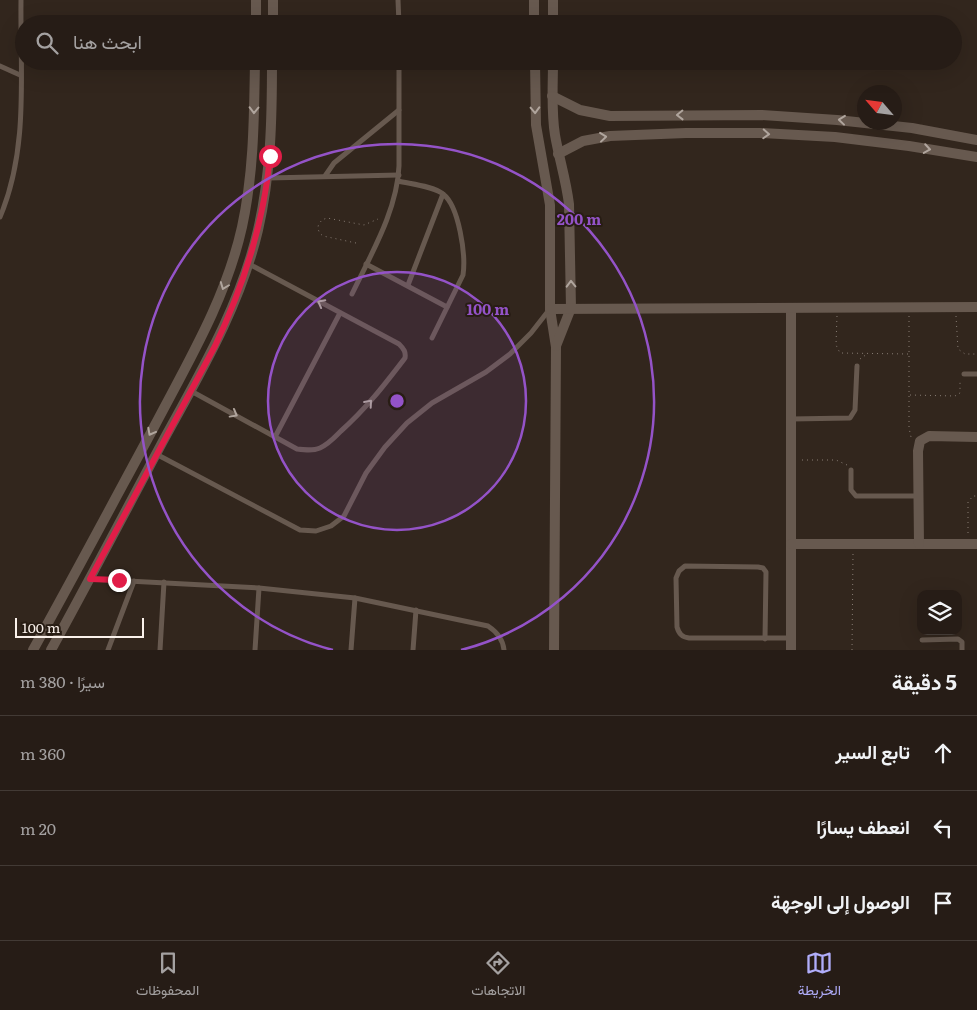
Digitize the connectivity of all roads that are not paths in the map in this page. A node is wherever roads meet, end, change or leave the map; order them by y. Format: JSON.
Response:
{"nodes":[{"id":1,"x":20,"y":0,"type":"edge"},
{"id":2,"x":256,"y":0,"type":"edge"},
{"id":3,"x":273,"y":0,"type":"edge"},
{"id":4,"x":398,"y":0,"type":"edge"},
{"id":5,"x":534,"y":0,"type":"edge"},
{"id":6,"x":553,"y":0,"type":"edge"},
{"id":7,"x":20,"y":15,"type":"edge"},
{"id":8,"x":256,"y":15,"type":"edge"},
{"id":9,"x":273,"y":15,"type":"edge"},
{"id":10,"x":398,"y":15,"type":"edge"},
{"id":11,"x":534,"y":15,"type":"edge"},
{"id":12,"x":553,"y":15,"type":"edge"},
{"id":13,"x":0,"y":66,"type":"edge"},
{"id":14,"x":20,"y":70,"type":"edge"},
{"id":15,"x":255,"y":70,"type":"edge"},
{"id":16,"x":272,"y":70,"type":"edge"},
{"id":17,"x":399,"y":70,"type":"edge"},
{"id":18,"x":535,"y":70,"type":"edge"},
{"id":19,"x":553,"y":70,"type":"edge"},
{"id":20,"x":20,"y":75,"type":"junction"},
{"id":21,"x":552,"y":96,"type":"junction"},
{"id":22,"x":399,"y":110,"type":"junction"},
{"id":23,"x":912,"y":128,"type":"junction"},
{"id":24,"x":254,"y":139,"type":"junction"},
{"id":25,"x":271,"y":140,"type":"junction"},
{"id":26,"x":977,"y":140,"type":"edge"},
{"id":27,"x":909,"y":146,"type":"junction"},
{"id":28,"x":558,"y":154,"type":"junction"},
{"id":29,"x":977,"y":157,"type":"edge"},
{"id":30,"x":399,"y":175,"type":"junction"},
{"id":31,"x":325,"y":176,"type":"junction"},
{"id":32,"x":250,"y":178,"type":"junction"},
{"id":33,"x":268,"y":178,"type":"junction"},
{"id":34,"x":398,"y":182,"type":"junction"},
{"id":35,"x":443,"y":194,"type":"junction"},
{"id":36,"x":0,"y":217,"type":"edge"},
{"id":37,"x":234,"y":255,"type":"junction"},
{"id":38,"x":250,"y":262,"type":"junction"},
{"id":39,"x":366,"y":264,"type":"junction"},
{"id":40,"x":408,"y":286,"type":"junction"},
{"id":41,"x":352,"y":294,"type":"dead end"},
{"id":42,"x":447,"y":307,"type":"junction"},
{"id":43,"x":571,"y":308,"type":"junction"},
{"id":44,"x":790,"y":308,"type":"junction"},
{"id":45,"x":977,"y":308,"type":"edge"},
{"id":46,"x":550,"y":309,"type":"junction"},
{"id":47,"x":340,"y":313,"type":"junction"},
{"id":48,"x":201,"y":338,"type":"junction"},
{"id":49,"x":432,"y":338,"type":"dead end"},
{"id":50,"x":215,"y":346,"type":"junction"},
{"id":51,"x":556,"y":347,"type":"junction"},
{"id":52,"x":856,"y":366,"type":"road end"},
{"id":53,"x":964,"y":374,"type":"road end"},
{"id":54,"x":977,"y":374,"type":"edge"},
{"id":55,"x":191,"y":391,"type":"junction"},
{"id":56,"x":791,"y":419,"type":"junction"},
{"id":57,"x":275,"y":437,"type":"junction"},
{"id":58,"x":977,"y":437,"type":"edge"},
{"id":59,"x":156,"y":454,"type":"junction"},
{"id":60,"x":851,"y":470,"type":"road end"},
{"id":61,"x":124,"y":484,"type":"junction"},
{"id":62,"x":137,"y":491,"type":"junction"},
{"id":63,"x":918,"y":496,"type":"junction"},
{"id":64,"x":791,"y":544,"type":"junction"},
{"id":65,"x":919,"y":544,"type":"junction"},
{"id":66,"x":972,"y":544,"type":"edge"},
{"id":67,"x":73,"y":578,"type":"junction"},
{"id":68,"x":90,"y":579,"type":"junction"},
{"id":69,"x":134,"y":581,"type":"junction"},
{"id":70,"x":164,"y":582,"type":"junction"},
{"id":71,"x":259,"y":588,"type":"junction"},
{"id":72,"x":355,"y":598,"type":"junction"},
{"id":73,"x":416,"y":610,"type":"junction"},
{"id":74,"x":791,"y":638,"type":"junction"},
{"id":75,"x":765,"y":639,"type":"junction"},
{"id":76,"x":922,"y":640,"type":"dead end"},
{"id":77,"x":34,"y":650,"type":"edge"},
{"id":78,"x":51,"y":650,"type":"edge"},
{"id":79,"x":108,"y":650,"type":"edge"},
{"id":80,"x":160,"y":650,"type":"edge"},
{"id":81,"x":255,"y":650,"type":"edge"},
{"id":82,"x":352,"y":650,"type":"edge"},
{"id":83,"x":413,"y":650,"type":"edge"},
{"id":84,"x":504,"y":650,"type":"edge"},
{"id":85,"x":554,"y":650,"type":"edge"},
{"id":86,"x":791,"y":650,"type":"edge"},
{"id":87,"x":962,"y":650,"type":"edge"}],
"edges":[{"from":1,"to":7,"type":"lane"},
{"from":2,"to":8,"type":"street"},
{"from":3,"to":9,"type":"street"},
{"from":4,"to":10,"type":"lane"},
{"from":5,"to":11,"type":"street"},
{"from":6,"to":12,"type":"street"},
{"from":13,"to":20,"type":"lane"},
{"from":14,"to":20,"type":"lane"},
{"from":15,"to":24,"type":"street","one_way":true},
{"from":16,"to":25,"type":"street"},
{"from":17,"to":22,"type":"lane"},
{"from":18,"to":46,"type":"street","one_way":true},
{"from":19,"to":21,"type":"street"},
{"from":20,"to":36,"type":"lane"},
{"from":23,"to":21,"type":"street","one_way":true},
{"from":21,"to":28,"type":"street"},
{"from":22,"to":30,"type":"lane"},
{"from":22,"to":31,"type":"lane"},
{"from":23,"to":26,"type":"street"},
{"from":23,"to":27,"type":"street"},
{"from":24,"to":25,"type":"street"},
{"from":24,"to":32,"type":"street"},
{"from":25,"to":33,"type":"street"},
{"from":28,"to":27,"type":"street","one_way":true},
{"from":27,"to":29,"type":"street","one_way":true},
{"from":43,"to":28,"type":"street","one_way":true},
{"from":30,"to":31,"type":"lane"},
{"from":30,"to":34,"type":"lane"},
{"from":31,"to":33,"type":"lane"},
{"from":32,"to":33,"type":"street"},
{"from":32,"to":37,"type":"street"},
{"from":33,"to":38,"type":"street"},
{"from":34,"to":35,"type":"lane"},
{"from":34,"to":39,"type":"lane"},
{"from":35,"to":40,"type":"lane"},
{"from":35,"to":42,"type":"lane"},
{"from":37,"to":38,"type":"street"},
{"from":37,"to":48,"type":"street","one_way":true},
{"from":47,"to":38,"type":"lane","one_way":true},
{"from":38,"to":50,"type":"street"},
{"from":39,"to":40,"type":"lane"},
{"from":39,"to":41,"type":"lane"},
{"from":40,"to":42,"type":"lane"},
{"from":42,"to":49,"type":"lane"},
{"from":43,"to":44,"type":"street"},
{"from":43,"to":46,"type":"street"},
{"from":43,"to":51,"type":"street"},
{"from":44,"to":45,"type":"street"},
{"from":44,"to":56,"type":"street"},
{"from":46,"to":51,"type":"street"},
{"from":46,"to":59,"type":"lane"},
{"from":47,"to":57,"type":"lane"},
{"from":57,"to":47,"type":"lane","one_way":true},
{"from":48,"to":50,"type":"street"},
{"from":48,"to":61,"type":"street","one_way":true},
{"from":50,"to":55,"type":"street"},
{"from":51,"to":85,"type":"street"},
{"from":52,"to":56,"type":"lane"},
{"from":53,"to":54,"type":"lane"},
{"from":55,"to":57,"type":"lane","one_way":true},
{"from":55,"to":59,"type":"street"},
{"from":56,"to":64,"type":"street"},
{"from":58,"to":63,"type":"street"},
{"from":59,"to":62,"type":"street"},
{"from":60,"to":63,"type":"lane"},
{"from":61,"to":62,"type":"street"},
{"from":61,"to":67,"type":"street"},
{"from":62,"to":68,"type":"street"},
{"from":63,"to":65,"type":"street"},
{"from":64,"to":65,"type":"street"},
{"from":64,"to":74,"type":"street"},
{"from":65,"to":66,"type":"street"},
{"from":67,"to":68,"type":"street"},
{"from":67,"to":77,"type":"street"},
{"from":68,"to":69,"type":"lane"},
{"from":68,"to":78,"type":"street"},
{"from":69,"to":70,"type":"lane"},
{"from":69,"to":79,"type":"lane"},
{"from":70,"to":71,"type":"lane"},
{"from":70,"to":80,"type":"lane"},
{"from":71,"to":72,"type":"lane"},
{"from":71,"to":81,"type":"lane"},
{"from":72,"to":73,"type":"lane"},
{"from":72,"to":82,"type":"lane"},
{"from":73,"to":83,"type":"lane"},
{"from":73,"to":84,"type":"lane"},
{"from":74,"to":75,"type":"lane"},
{"from":74,"to":86,"type":"street"},
{"from":75,"to":75,"type":"lane"},
{"from":76,"to":87,"type":"lane"}]}
